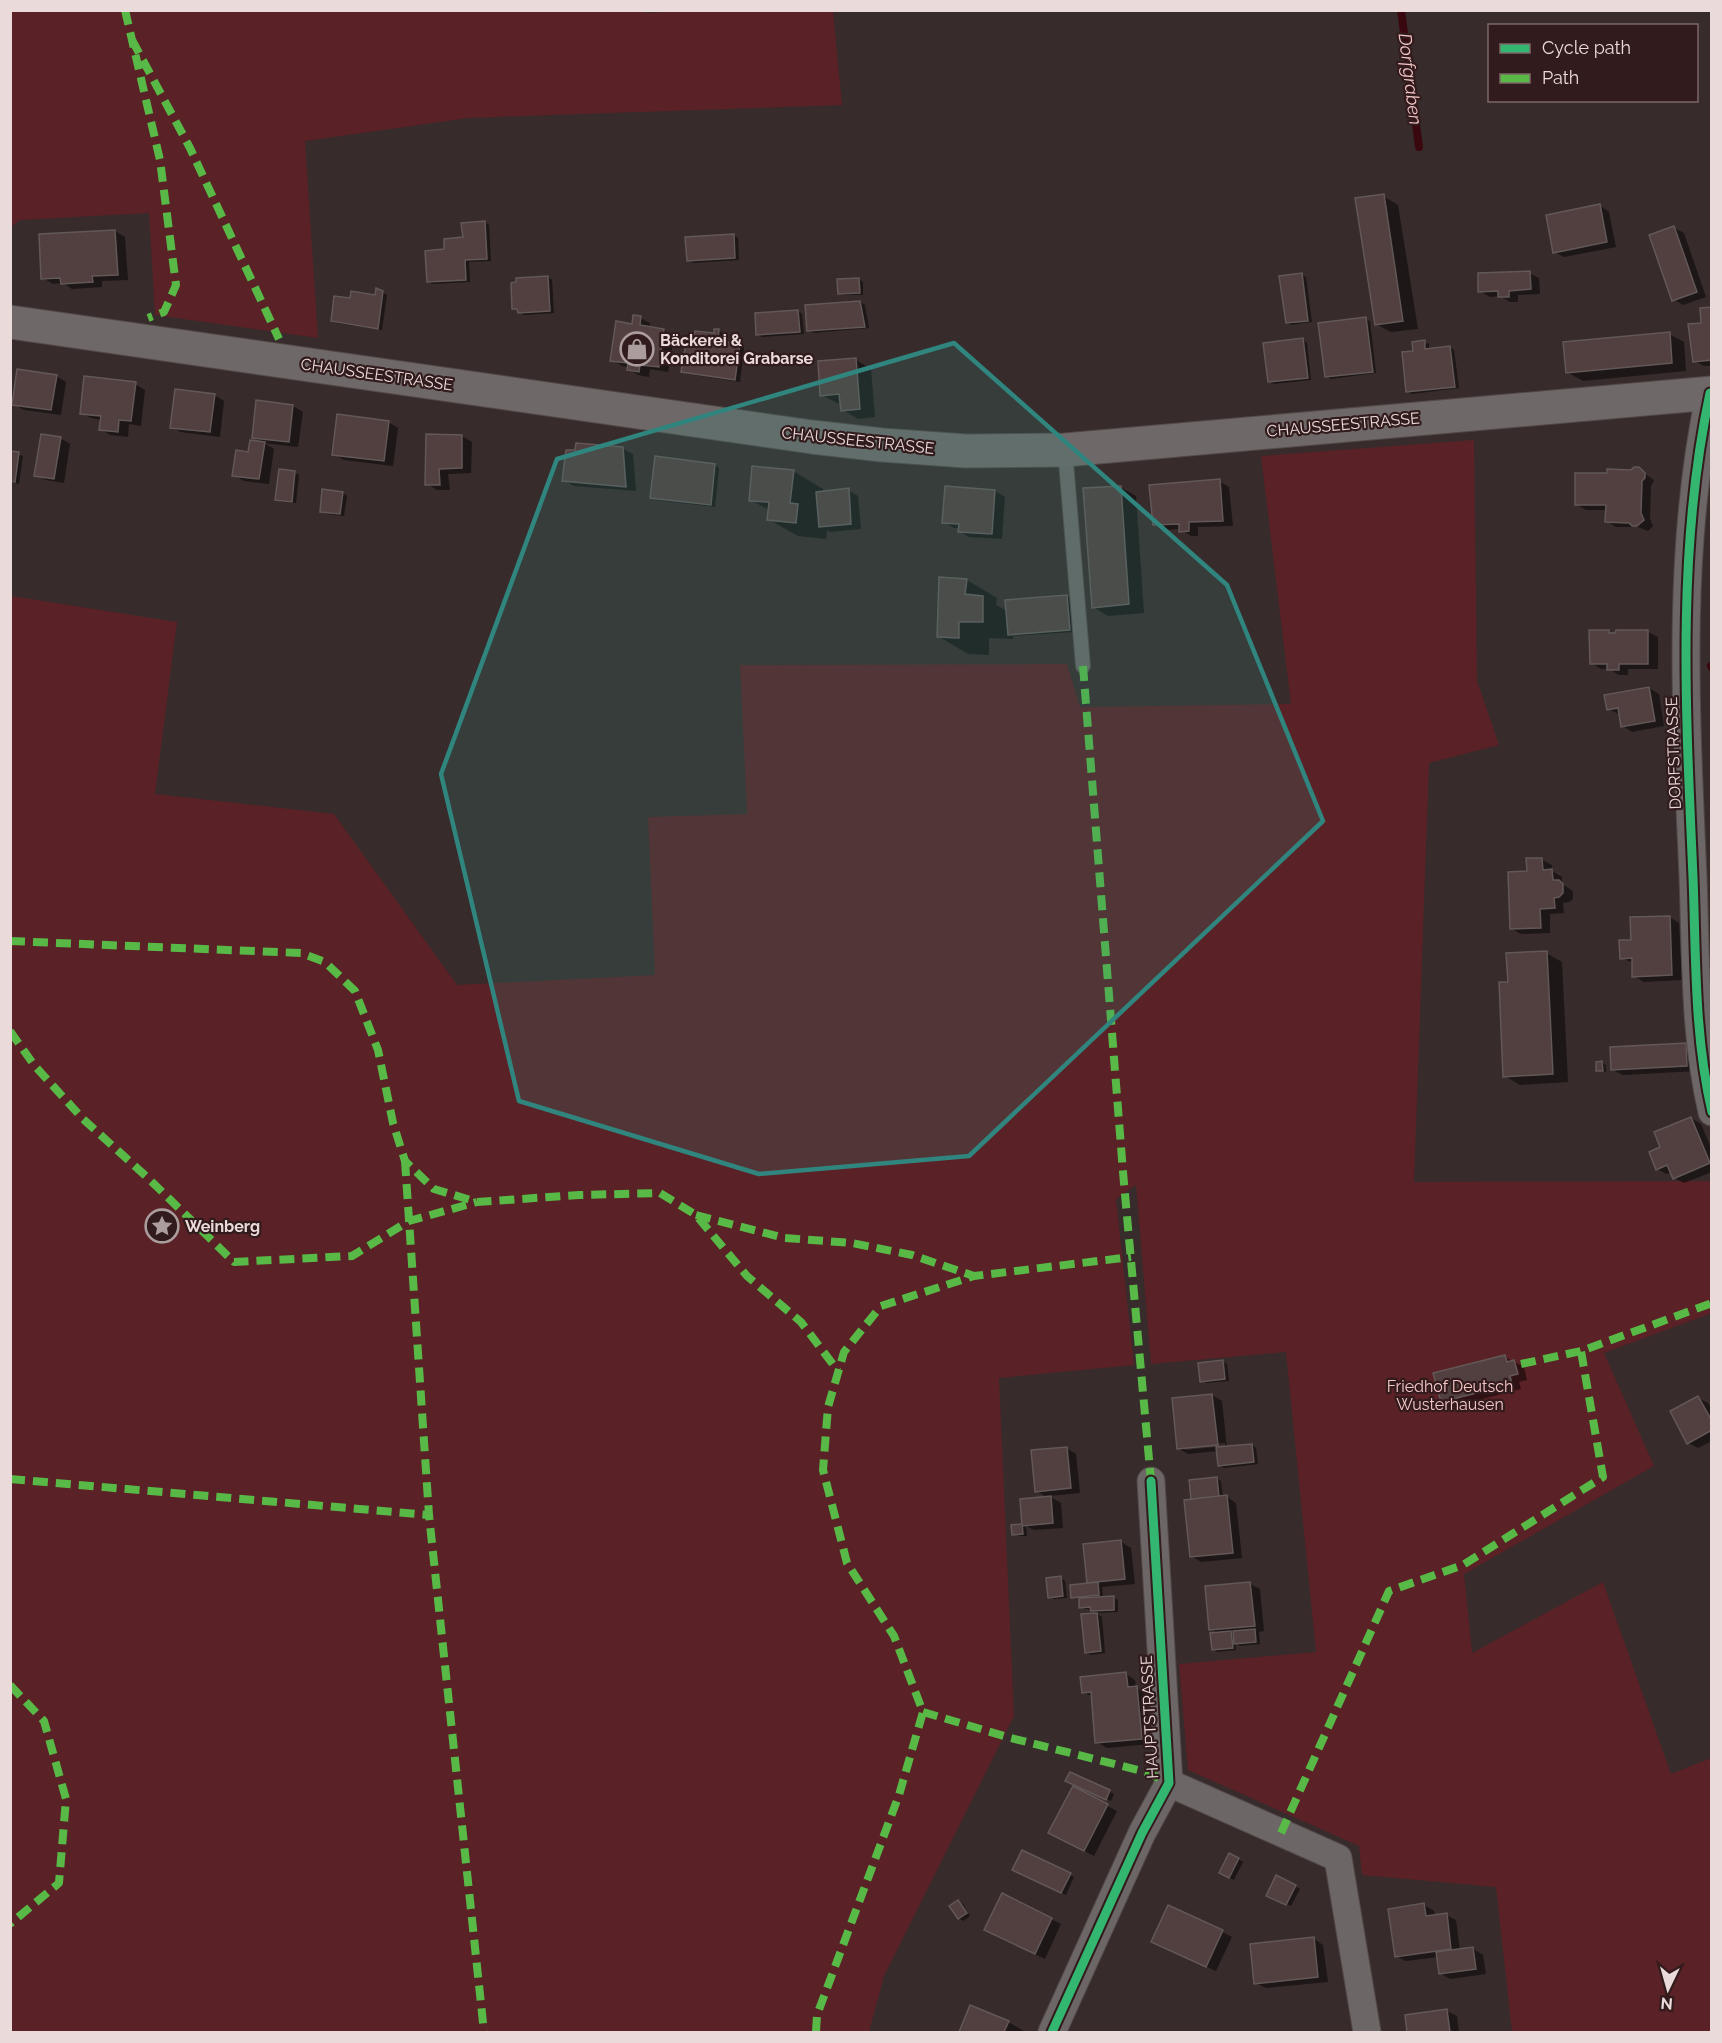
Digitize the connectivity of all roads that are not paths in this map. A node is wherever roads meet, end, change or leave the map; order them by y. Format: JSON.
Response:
{"nodes":[{"id":1,"x":10,"y":322,"type":"edge"},
{"id":2,"x":1711,"y":394,"type":"edge"},
{"id":3,"x":1065,"y":450,"type":"junction"},
{"id":4,"x":1083,"y":666,"type":"dead end"},
{"id":5,"x":1712,"y":1112,"type":"edge"},
{"id":6,"x":1151,"y":1481,"type":"dead end"},
{"id":7,"x":1169,"y":1783,"type":"junction"},
{"id":8,"x":1052,"y":2032,"type":"edge"},
{"id":9,"x":1367,"y":2032,"type":"edge"}],
"edges":[{"from":1,"to":3,"type":"main road","name":"CHAUSSEESTRASSE"},
{"from":2,"to":3,"type":"main road","name":"CHAUSSEESTRASSE"},
{"from":2,"to":5,"type":"street","name":"DORFSTRASSE"},
{"from":3,"to":4,"type":"lane"},
{"from":6,"to":7,"type":"street","name":"HAUPTSTRASSE"},
{"from":7,"to":8,"type":"street","name":"HAUPTSTRASSE"},
{"from":7,"to":9,"type":"street"}]}
